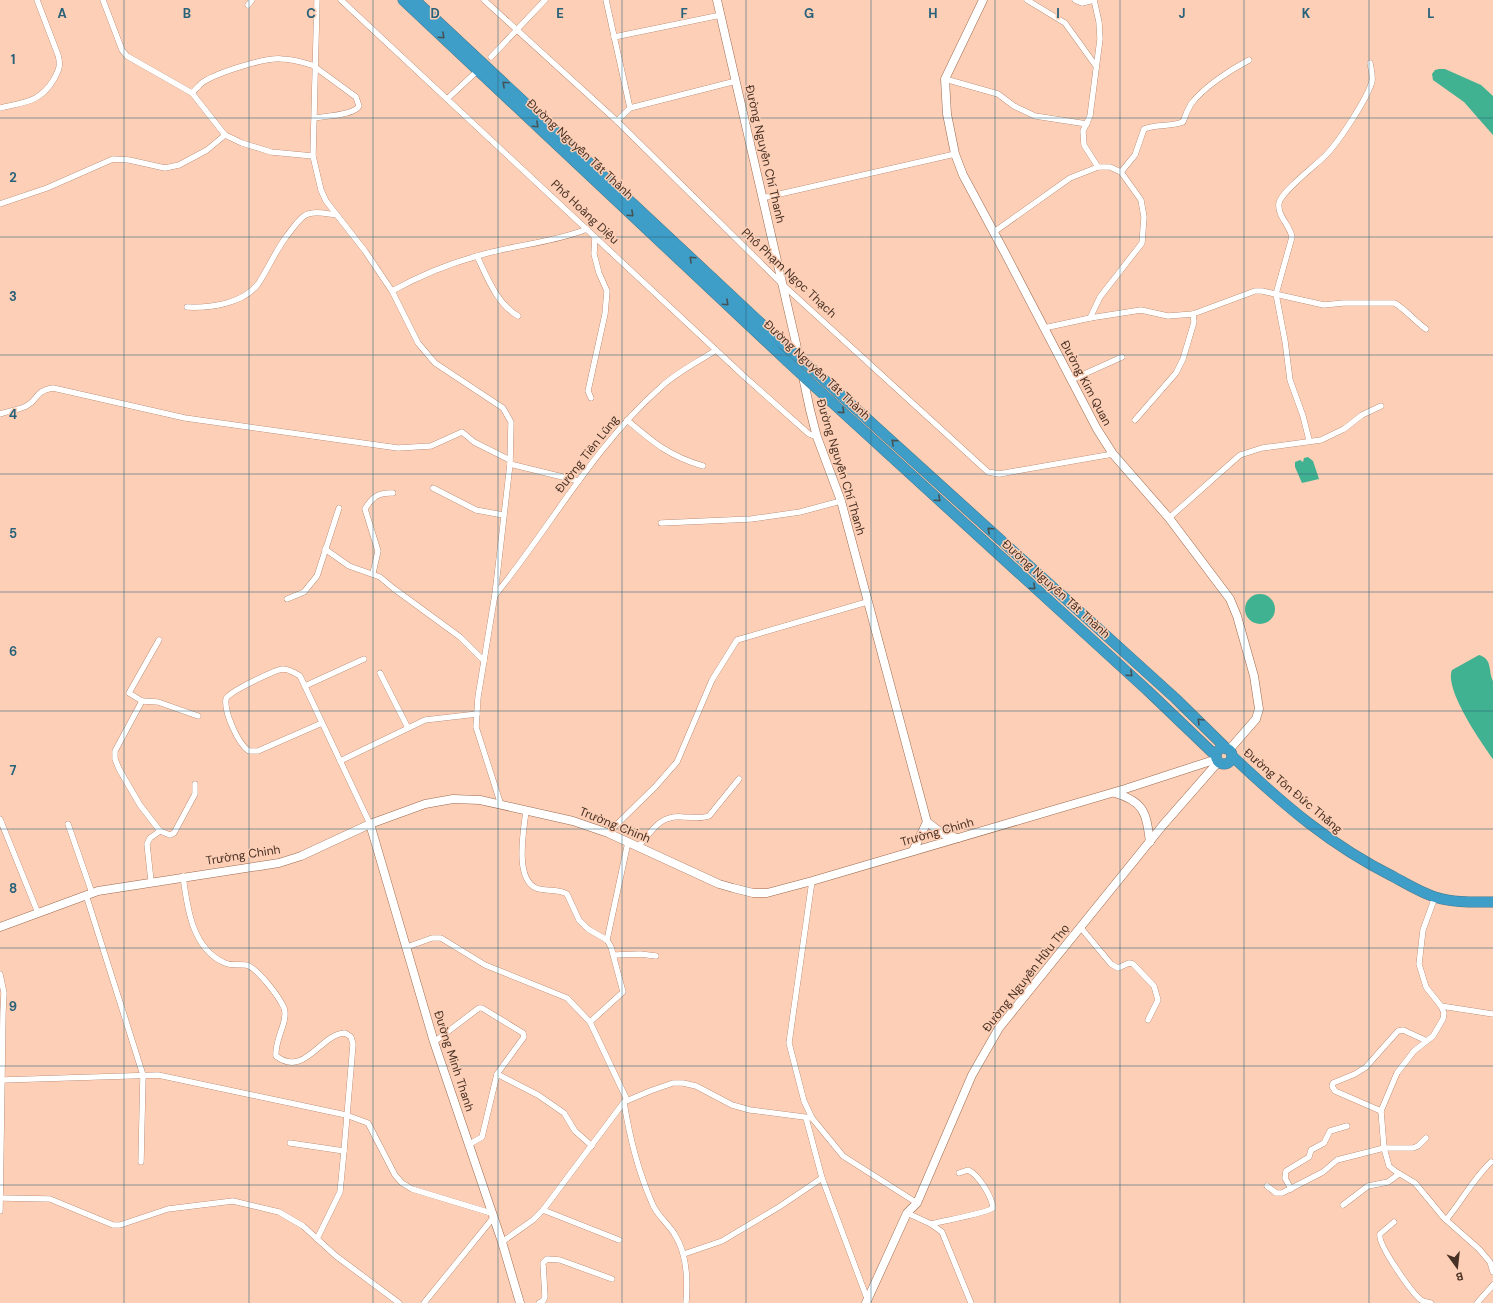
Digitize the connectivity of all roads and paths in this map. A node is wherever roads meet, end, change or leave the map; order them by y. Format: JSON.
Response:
{"nodes":[{"id":1,"x":36,"y":0,"type":"edge"},
{"id":2,"x":103,"y":0,"type":"edge"},
{"id":3,"x":252,"y":0,"type":"edge"},
{"id":4,"x":317,"y":0,"type":"edge"},
{"id":5,"x":341,"y":0,"type":"edge"},
{"id":6,"x":403,"y":0,"type":"edge"},
{"id":7,"x":415,"y":0,"type":"edge"},
{"id":8,"x":484,"y":0,"type":"edge"},
{"id":9,"x":545,"y":0,"type":"edge"},
{"id":10,"x":606,"y":0,"type":"edge"},
{"id":11,"x":717,"y":0,"type":"edge"},
{"id":12,"x":983,"y":0,"type":"edge"},
{"id":13,"x":1027,"y":0,"type":"edge"},
{"id":14,"x":1075,"y":0,"type":"edge"},
{"id":15,"x":248,"y":5,"type":"dead end"},
{"id":16,"x":721,"y":15,"type":"junction"},
{"id":17,"x":516,"y":30,"type":"junction"},
{"id":18,"x":614,"y":37,"type":"junction"},
{"id":19,"x":491,"y":57,"type":"dead end"},
{"id":20,"x":1249,"y":60,"type":"dead end"},
{"id":21,"x":1370,"y":63,"type":"dead end"},
{"id":22,"x":1096,"y":66,"type":"junction"},
{"id":23,"x":315,"y":67,"type":"junction"},
{"id":24,"x":474,"y":74,"type":"dead end"},
{"id":25,"x":945,"y":79,"type":"junction"},
{"id":26,"x":736,"y":81,"type":"junction"},
{"id":27,"x":192,"y":93,"type":"junction"},
{"id":28,"x":447,"y":99,"type":"junction"},
{"id":29,"x":0,"y":108,"type":"edge"},
{"id":30,"x":630,"y":108,"type":"junction"},
{"id":31,"x":315,"y":118,"type":"junction"},
{"id":32,"x":617,"y":121,"type":"junction"},
{"id":33,"x":1087,"y":124,"type":"junction"},
{"id":34,"x":225,"y":135,"type":"junction"},
{"id":35,"x":955,"y":154,"type":"junction"},
{"id":36,"x":313,"y":156,"type":"junction"},
{"id":37,"x":1098,"y":167,"type":"junction"},
{"id":38,"x":1121,"y":172,"type":"junction"},
{"id":39,"x":762,"y":198,"type":"junction"},
{"id":40,"x":0,"y":204,"type":"edge"},
{"id":41,"x":337,"y":215,"type":"junction"},
{"id":42,"x":587,"y":229,"type":"junction"},
{"id":43,"x":994,"y":232,"type":"junction"},
{"id":44,"x":595,"y":237,"type":"junction"},
{"id":45,"x":477,"y":256,"type":"junction"},
{"id":46,"x":782,"y":284,"type":"junction"},
{"id":47,"x":392,"y":291,"type":"junction"},
{"id":48,"x":1276,"y":294,"type":"junction"},
{"id":49,"x":187,"y":308,"type":"dead end"},
{"id":50,"x":1193,"y":314,"type":"junction"},
{"id":51,"x":518,"y":316,"type":"dead end"},
{"id":52,"x":1090,"y":318,"type":"junction"},
{"id":53,"x":1044,"y":328,"type":"junction"},
{"id":54,"x":1426,"y":329,"type":"dead end"},
{"id":55,"x":716,"y":350,"type":"junction"},
{"id":56,"x":1122,"y":357,"type":"dead end"},
{"id":57,"x":1071,"y":380,"type":"junction"},
{"id":58,"x":591,"y":398,"type":"dead end"},
{"id":59,"x":1381,"y":406,"type":"dead end"},
{"id":60,"x":0,"y":414,"type":"edge"},
{"id":61,"x":627,"y":420,"type":"junction"},
{"id":62,"x":1135,"y":420,"type":"dead end"},
{"id":63,"x":817,"y":437,"type":"junction"},
{"id":64,"x":1309,"y":440,"type":"junction"},
{"id":65,"x":1113,"y":454,"type":"junction"},
{"id":66,"x":510,"y":462,"type":"junction"},
{"id":67,"x":703,"y":466,"type":"dead end"},
{"id":68,"x":579,"y":481,"type":"junction"},
{"id":69,"x":433,"y":488,"type":"dead end"},
{"id":70,"x":393,"y":493,"type":"dead end"},
{"id":71,"x":841,"y":501,"type":"junction"},
{"id":72,"x":339,"y":508,"type":"dead end"},
{"id":73,"x":503,"y":515,"type":"junction"},
{"id":74,"x":1169,"y":518,"type":"junction"},
{"id":75,"x":661,"y":523,"type":"dead end"},
{"id":76,"x":325,"y":549,"type":"junction"},
{"id":77,"x":373,"y":573,"type":"junction"},
{"id":78,"x":496,"y":594,"type":"junction"},
{"id":79,"x":287,"y":599,"type":"dead end"},
{"id":80,"x":867,"y":602,"type":"junction"},
{"id":81,"x":159,"y":640,"type":"dead end"},
{"id":82,"x":364,"y":659,"type":"dead end"},
{"id":83,"x":484,"y":661,"type":"junction"},
{"id":84,"x":380,"y":673,"type":"dead end"},
{"id":85,"x":305,"y":686,"type":"junction"},
{"id":86,"x":142,"y":701,"type":"junction"},
{"id":87,"x":477,"y":714,"type":"junction"},
{"id":88,"x":198,"y":716,"type":"dead end"},
{"id":89,"x":322,"y":723,"type":"junction"},
{"id":90,"x":408,"y":728,"type":"junction"},
{"id":91,"x":1229,"y":752,"type":"junction"},
{"id":92,"x":1217,"y":759,"type":"junction"},
{"id":93,"x":340,"y":761,"type":"junction"},
{"id":94,"x":739,"y":779,"type":"dead end"},
{"id":95,"x":194,"y":784,"type":"dead end"},
{"id":96,"x":1114,"y":792,"type":"junction"},
{"id":97,"x":501,"y":805,"type":"junction"},
{"id":98,"x":526,"y":811,"type":"junction"},
{"id":99,"x":0,"y":819,"type":"edge"},
{"id":100,"x":927,"y":822,"type":"junction"},
{"id":101,"x":68,"y":824,"type":"dead end"},
{"id":102,"x":370,"y":824,"type":"junction"},
{"id":103,"x":160,"y":831,"type":"junction"},
{"id":104,"x":608,"y":833,"type":"junction"},
{"id":105,"x":961,"y":838,"type":"junction"},
{"id":106,"x":628,"y":842,"type":"junction"},
{"id":107,"x":1150,"y":842,"type":"junction"},
{"id":108,"x":638,"y":847,"type":"junction"},
{"id":109,"x":913,"y":851,"type":"junction"},
{"id":110,"x":183,"y":876,"type":"junction"},
{"id":111,"x":151,"y":881,"type":"junction"},
{"id":112,"x":812,"y":881,"type":"junction"},
{"id":113,"x":89,"y":894,"type":"junction"},
{"id":114,"x":1435,"y":897,"type":"junction"},
{"id":115,"x":1493,"y":902,"type":"edge"},
{"id":116,"x":38,"y":913,"type":"junction"},
{"id":117,"x":0,"y":927,"type":"edge"},
{"id":118,"x":1081,"y":928,"type":"junction"},
{"id":119,"x":607,"y":940,"type":"junction"},
{"id":120,"x":407,"y":947,"type":"junction"},
{"id":121,"x":615,"y":955,"type":"junction"},
{"id":122,"x":656,"y":956,"type":"dead end"},
{"id":123,"x":0,"y":974,"type":"edge"},
{"id":124,"x":1441,"y":1006,"type":"junction"},
{"id":125,"x":1493,"y":1014,"type":"edge"},
{"id":126,"x":1148,"y":1020,"type":"dead end"},
{"id":127,"x":590,"y":1022,"type":"junction"},
{"id":128,"x":1427,"y":1041,"type":"junction"},
{"id":129,"x":434,"y":1042,"type":"junction"},
{"id":130,"x":497,"y":1074,"type":"junction"},
{"id":131,"x":143,"y":1075,"type":"junction"},
{"id":132,"x":2,"y":1080,"type":"junction"},
{"id":133,"x":626,"y":1101,"type":"junction"},
{"id":134,"x":1381,"y":1111,"type":"junction"},
{"id":135,"x":346,"y":1115,"type":"junction"},
{"id":136,"x":809,"y":1118,"type":"junction"},
{"id":137,"x":1347,"y":1126,"type":"dead end"},
{"id":138,"x":1426,"y":1138,"type":"dead end"},
{"id":139,"x":290,"y":1143,"type":"dead end"},
{"id":140,"x":468,"y":1145,"type":"junction"},
{"id":141,"x":592,"y":1146,"type":"junction"},
{"id":142,"x":1384,"y":1148,"type":"junction"},
{"id":143,"x":344,"y":1152,"type":"junction"},
{"id":144,"x":141,"y":1162,"type":"dead end"},
{"id":145,"x":1491,"y":1162,"type":"dead end"},
{"id":146,"x":959,"y":1173,"type":"dead end"},
{"id":147,"x":1399,"y":1174,"type":"junction"},
{"id":148,"x":822,"y":1178,"type":"junction"},
{"id":149,"x":1268,"y":1186,"type":"dead end"},
{"id":150,"x":1291,"y":1189,"type":"junction"},
{"id":151,"x":1,"y":1198,"type":"junction"},
{"id":152,"x":917,"y":1203,"type":"junction"},
{"id":153,"x":1343,"y":1205,"type":"dead end"},
{"id":154,"x":543,"y":1210,"type":"junction"},
{"id":155,"x":0,"y":1211,"type":"edge"},
{"id":156,"x":907,"y":1213,"type":"junction"},
{"id":157,"x":492,"y":1215,"type":"junction"},
{"id":158,"x":1446,"y":1220,"type":"junction"},
{"id":159,"x":1394,"y":1222,"type":"dead end"},
{"id":160,"x":932,"y":1224,"type":"junction"},
{"id":161,"x":317,"y":1239,"type":"junction"},
{"id":162,"x":619,"y":1240,"type":"dead end"},
{"id":163,"x":502,"y":1242,"type":"junction"},
{"id":164,"x":684,"y":1254,"type":"junction"},
{"id":165,"x":1493,"y":1272,"type":"edge"},
{"id":166,"x":612,"y":1279,"type":"dead end"},
{"id":167,"x":1493,"y":1285,"type":"edge"},
{"id":168,"x":868,"y":1302,"type":"edge"},
{"id":169,"x":399,"y":1303,"type":"edge"},
{"id":170,"x":424,"y":1303,"type":"edge"},
{"id":171,"x":520,"y":1303,"type":"edge"},
{"id":172,"x":539,"y":1303,"type":"edge"},
{"id":173,"x":686,"y":1303,"type":"edge"},
{"id":174,"x":970,"y":1303,"type":"edge"},
{"id":175,"x":1431,"y":1303,"type":"edge"},
{"id":176,"x":1476,"y":1303,"type":"edge"}],
"edges":[{"from":1,"to":29,"type":"street"},
{"from":2,"to":27,"type":"street"},
{"from":3,"to":15,"type":"street"},
{"from":4,"to":23,"type":"street"},
{"from":5,"to":28,"type":"street","name":"Phố Hoàng Diệu"},
{"from":6,"to":92,"type":"highway","name":"Đường Nguyễn Tất Thành","one_way":true,"bridge":true},
{"from":91,"to":7,"type":"highway","name":"Đường Nguyễn Tất Thành","one_way":true,"bridge":true},
{"from":8,"to":17,"type":"street","name":"Phố Phạm Ngọc Thạch"},
{"from":9,"to":17,"type":"street"},
{"from":10,"to":18,"type":"street"},
{"from":11,"to":16,"type":"main road","name":"Đường Nguyễn Chí Thanh"},
{"from":12,"to":25,"type":"main road","name":"Đường Kim Quan"},
{"from":13,"to":22,"type":"street"},
{"from":14,"to":22,"type":"street"},
{"from":16,"to":18,"type":"street"},
{"from":16,"to":26,"type":"main road","name":"Đường Nguyễn Chí Thanh"},
{"from":17,"to":19,"type":"street"},
{"from":17,"to":32,"type":"street","name":"Phố Phạm Ngọc Thạch"},
{"from":18,"to":30,"type":"street"},
{"from":20,"to":38,"type":"street"},
{"from":21,"to":48,"type":"street"},
{"from":22,"to":33,"type":"street"},
{"from":23,"to":27,"type":"street"},
{"from":23,"to":31,"type":"street"},
{"from":23,"to":31,"type":"street"},
{"from":24,"to":28,"type":"street"},
{"from":25,"to":33,"type":"street"},
{"from":25,"to":35,"type":"main road","name":"Đường Kim Quan"},
{"from":26,"to":30,"type":"street"},
{"from":26,"to":39,"type":"main road","name":"Đường Nguyễn Chí Thanh"},
{"from":27,"to":34,"type":"street"},
{"from":28,"to":42,"type":"street","name":"Phố Hoàng Diệu"},
{"from":30,"to":32,"type":"street"},
{"from":31,"to":36,"type":"street"},
{"from":32,"to":46,"type":"street","name":"Phố Phạm Ngọc Thạch"},
{"from":33,"to":37,"type":"street"},
{"from":34,"to":36,"type":"street"},
{"from":34,"to":40,"type":"street"},
{"from":35,"to":39,"type":"street"},
{"from":35,"to":43,"type":"main road","name":"Đường Kim Quan"},
{"from":36,"to":41,"type":"street"},
{"from":37,"to":38,"type":"street"},
{"from":37,"to":43,"type":"street"},
{"from":38,"to":52,"type":"street"},
{"from":39,"to":46,"type":"main road","name":"Đường Nguyễn Chí Thanh"},
{"from":41,"to":47,"type":"street"},
{"from":41,"to":49,"type":"street"},
{"from":42,"to":44,"type":"street","name":"Phố Hoàng Diệu"},
{"from":42,"to":45,"type":"street"},
{"from":43,"to":53,"type":"main road","name":"Đường Kim Quan"},
{"from":44,"to":55,"type":"street","name":"Phố Hoàng Diệu"},
{"from":44,"to":58,"type":"street"},
{"from":45,"to":47,"type":"street"},
{"from":45,"to":51,"type":"street"},
{"from":46,"to":63,"type":"main road","name":"Đường Nguyễn Chí Thanh"},
{"from":46,"to":65,"type":"street","name":"Phố Phạm Ngọc Thạch"},
{"from":47,"to":66,"type":"street"},
{"from":48,"to":50,"type":"street"},
{"from":48,"to":54,"type":"street"},
{"from":48,"to":64,"type":"street"},
{"from":50,"to":52,"type":"street"},
{"from":50,"to":62,"type":"street"},
{"from":52,"to":53,"type":"street"},
{"from":53,"to":57,"type":"main road","name":"Đường Kim Quan"},
{"from":55,"to":61,"type":"street","name":"Đường Tiên Lũng"},
{"from":55,"to":63,"type":"street","name":"Phố Hoàng Diệu"},
{"from":56,"to":57,"type":"street"},
{"from":57,"to":65,"type":"main road","name":"Đường Kim Quan"},
{"from":59,"to":64,"type":"street"},
{"from":60,"to":66,"type":"street"},
{"from":61,"to":67,"type":"street"},
{"from":61,"to":68,"type":"street","name":"Đường Tiên Lũng"},
{"from":63,"to":71,"type":"main road","name":"Đường Nguyễn Chí Thanh"},
{"from":64,"to":74,"type":"street"},
{"from":65,"to":74,"type":"main road","name":"Đường Kim Quan"},
{"from":66,"to":68,"type":"street"},
{"from":66,"to":73,"type":"street"},
{"from":68,"to":78,"type":"street","name":"Đường Tiên Lũng"},
{"from":69,"to":73,"type":"street"},
{"from":70,"to":77,"type":"street"},
{"from":71,"to":75,"type":"street"},
{"from":71,"to":80,"type":"main road","name":"Đường Nguyễn Chí Thanh"},
{"from":72,"to":76,"type":"street"},
{"from":73,"to":78,"type":"street"},
{"from":74,"to":91,"type":"main road","name":"Đường Kim Quan"},
{"from":76,"to":77,"type":"street"},
{"from":76,"to":79,"type":"street"},
{"from":77,"to":83,"type":"street"},
{"from":78,"to":83,"type":"street"},
{"from":80,"to":100,"type":"main road","name":"Đường Nguyễn Chí Thanh"},
{"from":80,"to":104,"type":"street"},
{"from":81,"to":86,"type":"street"},
{"from":82,"to":85,"type":"street"},
{"from":83,"to":87,"type":"street"},
{"from":84,"to":90,"type":"street"},
{"from":85,"to":89,"type":"street"},
{"from":85,"to":89,"type":"street"},
{"from":86,"to":88,"type":"street"},
{"from":86,"to":103,"type":"street"},
{"from":87,"to":90,"type":"street"},
{"from":87,"to":97,"type":"street"},
{"from":89,"to":93,"type":"street"},
{"from":90,"to":93,"type":"street"},
{"from":91,"to":92,"type":"highway"},
{"from":91,"to":114,"type":"highway","name":"Đường Tôn Đức Thắng"},
{"from":92,"to":96,"type":"main road","name":"Trường Chinh"},
{"from":92,"to":107,"type":"main road","name":"Đường Nguyễn Hữu Thọ"},
{"from":93,"to":102,"type":"street"},
{"from":94,"to":108,"type":"street"},
{"from":95,"to":103,"type":"street"},
{"from":96,"to":105,"type":"main road","name":"Trường Chinh"},
{"from":96,"to":107,"type":"main road"},
{"from":97,"to":98,"type":"main road","name":"Trường Chinh"},
{"from":97,"to":102,"type":"main road","name":"Trường Chinh"},
{"from":98,"to":104,"type":"main road","name":"Trường Chinh"},
{"from":98,"to":119,"type":"street"},
{"from":99,"to":116,"type":"street"},
{"from":100,"to":105,"type":"main road"},
{"from":100,"to":109,"type":"main road"},
{"from":101,"to":113,"type":"street"},
{"from":102,"to":110,"type":"main road","name":"Trường Chinh"},
{"from":102,"to":120,"type":"main road","name":"Đường Minh Thanh"},
{"from":103,"to":111,"type":"street"},
{"from":104,"to":106,"type":"main road","name":"Trường Chinh"},
{"from":105,"to":109,"type":"main road","name":"Trường Chinh"},
{"from":106,"to":108,"type":"main road","name":"Trường Chinh"},
{"from":106,"to":119,"type":"street"},
{"from":107,"to":118,"type":"main road","name":"Đường Nguyễn Hữu Thọ"},
{"from":108,"to":112,"type":"main road","name":"Trường Chinh"},
{"from":109,"to":112,"type":"main road","name":"Trường Chinh"},
{"from":110,"to":111,"type":"main road","name":"Trường Chinh"},
{"from":110,"to":135,"type":"street"},
{"from":111,"to":113,"type":"main road","name":"Trường Chinh"},
{"from":112,"to":136,"type":"street"},
{"from":113,"to":116,"type":"main road","name":"Trường Chinh"},
{"from":113,"to":131,"type":"street"},
{"from":114,"to":115,"type":"highway","name":"Đường Tôn Đức Thắng"},
{"from":114,"to":124,"type":"street"},
{"from":116,"to":117,"type":"main road","name":"Trường Chinh"},
{"from":118,"to":126,"type":"street"},
{"from":118,"to":152,"type":"main road","name":"Đường Nguyễn Hữu Thọ"},
{"from":119,"to":121,"type":"street"},
{"from":120,"to":127,"type":"street"},
{"from":120,"to":129,"type":"main road","name":"Đường Minh Thanh"},
{"from":121,"to":122,"type":"street"},
{"from":121,"to":127,"type":"street"},
{"from":123,"to":132,"type":"street"},
{"from":124,"to":125,"type":"street"},
{"from":124,"to":128,"type":"street"},
{"from":127,"to":133,"type":"street"},
{"from":128,"to":134,"type":"street"},
{"from":128,"to":134,"type":"street"},
{"from":129,"to":130,"type":"street"},
{"from":129,"to":140,"type":"main road","name":"Đường Minh Thanh"},
{"from":130,"to":140,"type":"street"},
{"from":130,"to":141,"type":"street"},
{"from":131,"to":132,"type":"street"},
{"from":131,"to":135,"type":"street"},
{"from":131,"to":144,"type":"street"},
{"from":132,"to":151,"type":"street"},
{"from":133,"to":136,"type":"street"},
{"from":133,"to":141,"type":"street"},
{"from":133,"to":164,"type":"street"},
{"from":134,"to":142,"type":"street"},
{"from":135,"to":143,"type":"street"},
{"from":135,"to":157,"type":"street"},
{"from":136,"to":148,"type":"street"},
{"from":136,"to":152,"type":"street"},
{"from":137,"to":150,"type":"street"},
{"from":138,"to":142,"type":"street"},
{"from":139,"to":143,"type":"street"},
{"from":140,"to":157,"type":"main road","name":"Đường Minh Thanh"},
{"from":141,"to":154,"type":"street"},
{"from":142,"to":147,"type":"street"},
{"from":142,"to":150,"type":"street"},
{"from":143,"to":161,"type":"street"},
{"from":145,"to":158,"type":"street"},
{"from":146,"to":160,"type":"street"},
{"from":147,"to":153,"type":"street"},
{"from":147,"to":158,"type":"street"},
{"from":148,"to":164,"type":"street"},
{"from":148,"to":168,"type":"street"},
{"from":149,"to":150,"type":"street"},
{"from":151,"to":155,"type":"street"},
{"from":151,"to":161,"type":"street"},
{"from":152,"to":156,"type":"main road","name":"Đường Nguyễn Hữu Thọ"},
{"from":154,"to":162,"type":"street"},
{"from":154,"to":163,"type":"street"},
{"from":156,"to":160,"type":"street"},
{"from":156,"to":168,"type":"main road","name":"Đường Nguyễn Hữu Thọ"},
{"from":157,"to":163,"type":"main road","name":"Đường Minh Thanh"},
{"from":157,"to":170,"type":"street"},
{"from":158,"to":165,"type":"street"},
{"from":159,"to":175,"type":"street"},
{"from":160,"to":174,"type":"street"},
{"from":161,"to":169,"type":"street"},
{"from":163,"to":171,"type":"main road","name":"Đường Minh Thanh"},
{"from":164,"to":173,"type":"street"},
{"from":166,"to":172,"type":"street"},
{"from":167,"to":176,"type":"street"}]}
